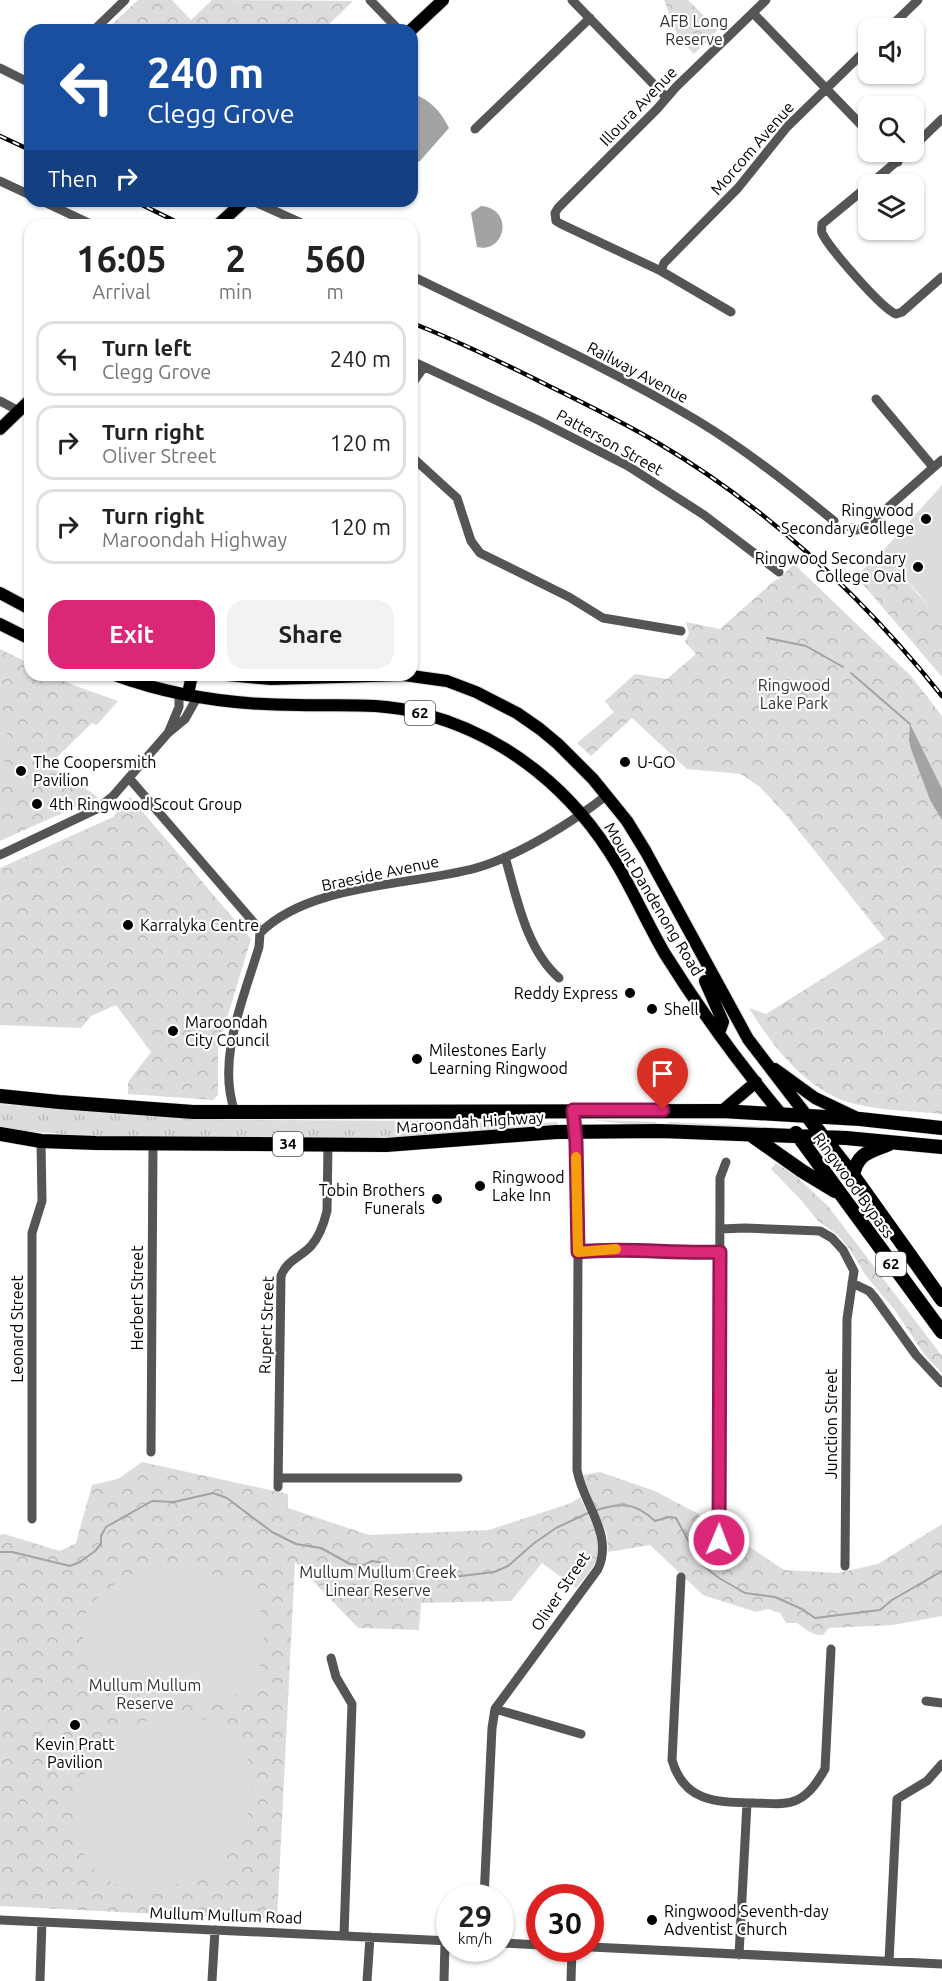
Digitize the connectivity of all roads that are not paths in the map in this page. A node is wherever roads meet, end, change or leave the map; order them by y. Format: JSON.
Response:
{"nodes":[{"id":1,"x":125,"y":0,"type":"edge"},
{"id":2,"x":370,"y":0,"type":"edge"},
{"id":3,"x":443,"y":0,"type":"edge"},
{"id":4,"x":572,"y":0,"type":"edge"},
{"id":5,"x":766,"y":0,"type":"edge"},
{"id":6,"x":918,"y":0,"type":"edge"},
{"id":7,"x":753,"y":13,"type":"junction"},
{"id":8,"x":590,"y":18,"type":"junction"},
{"id":9,"x":899,"y":18,"type":"edge"},
{"id":10,"x":100,"y":24,"type":"edge"},
{"id":11,"x":393,"y":24,"type":"edge"},
{"id":12,"x":417,"y":24,"type":"edge"},
{"id":13,"x":858,"y":58,"type":"edge"},
{"id":14,"x":0,"y":68,"type":"edge"},
{"id":15,"x":24,"y":80,"type":"edge"},
{"id":16,"x":827,"y":88,"type":"junction"},
{"id":17,"x":666,"y":97,"type":"junction"},
{"id":18,"x":942,"y":119,"type":"edge"},
{"id":19,"x":858,"y":121,"type":"edge"},
{"id":20,"x":475,"y":129,"type":"dead end"},
{"id":21,"x":924,"y":137,"type":"edge"},
{"id":22,"x":898,"y":162,"type":"edge"},
{"id":23,"x":883,"y":174,"type":"edge"},
{"id":24,"x":0,"y":181,"type":"edge"},
{"id":25,"x":24,"y":192,"type":"edge"},
{"id":26,"x":858,"y":194,"type":"edge"},
{"id":27,"x":55,"y":207,"type":"edge"},
{"id":28,"x":228,"y":207,"type":"edge"},
{"id":29,"x":238,"y":207,"type":"edge"},
{"id":30,"x":266,"y":207,"type":"edge"},
{"id":31,"x":272,"y":207,"type":"edge"},
{"id":32,"x":282,"y":214,"type":"junction"},
{"id":33,"x":80,"y":219,"type":"edge"},
{"id":34,"x":215,"y":219,"type":"edge"},
{"id":35,"x":224,"y":219,"type":"edge"},
{"id":36,"x":293,"y":219,"type":"edge"},
{"id":37,"x":661,"y":271,"type":"junction"},
{"id":38,"x":942,"y":277,"type":"edge"},
{"id":39,"x":418,"y":279,"type":"edge"},
{"id":40,"x":731,"y":312,"type":"dead end"},
{"id":41,"x":418,"y":364,"type":"edge"},
{"id":42,"x":424,"y":367,"type":"junction"},
{"id":43,"x":418,"y":376,"type":"edge"},
{"id":44,"x":876,"y":399,"type":"dead end"},
{"id":45,"x":0,"y":401,"type":"edge"},
{"id":46,"x":24,"y":406,"type":"edge"},
{"id":47,"x":18,"y":411,"type":"junction"},
{"id":48,"x":0,"y":429,"type":"edge"},
{"id":49,"x":942,"y":460,"type":"edge"},
{"id":50,"x":418,"y":462,"type":"edge"},
{"id":51,"x":933,"y":467,"type":"junction"},
{"id":52,"x":834,"y":521,"type":"dead end"},
{"id":53,"x":852,"y":528,"type":"dead end"},
{"id":54,"x":779,"y":572,"type":"dead end"},
{"id":55,"x":0,"y":593,"type":"edge"},
{"id":56,"x":24,"y":606,"type":"edge"},
{"id":57,"x":0,"y":624,"type":"edge"},
{"id":58,"x":681,"y":631,"type":"dead end"},
{"id":59,"x":24,"y":636,"type":"edge"},
{"id":60,"x":418,"y":677,"type":"edge"},
{"id":61,"x":138,"y":681,"type":"edge"},
{"id":62,"x":191,"y":681,"type":"edge"},
{"id":63,"x":188,"y":694,"type":"junction"},
{"id":64,"x":168,"y":733,"type":"junction"},
{"id":65,"x":129,"y":778,"type":"junction"},
{"id":66,"x":607,"y":795,"type":"junction"},
{"id":67,"x":583,"y":814,"type":"junction"},
{"id":68,"x":0,"y":855,"type":"edge"},
{"id":69,"x":505,"y":857,"type":"junction"},
{"id":70,"x":260,"y":933,"type":"junction"},
{"id":71,"x":708,"y":975,"type":"junction"},
{"id":72,"x":560,"y":978,"type":"dead end"},
{"id":73,"x":683,"y":982,"type":"junction"},
{"id":74,"x":719,"y":1033,"type":"junction"},
{"id":75,"x":764,"y":1061,"type":"junction"},
{"id":76,"x":756,"y":1082,"type":"junction"},
{"id":77,"x":0,"y":1096,"type":"edge"},
{"id":78,"x":573,"y":1110,"type":"junction"},
{"id":79,"x":722,"y":1111,"type":"junction"},
{"id":80,"x":235,"y":1112,"type":"junction"},
{"id":81,"x":782,"y":1115,"type":"junction"},
{"id":82,"x":807,"y":1116,"type":"junction"},
{"id":83,"x":860,"y":1119,"type":"junction"},
{"id":84,"x":942,"y":1128,"type":"edge"},
{"id":85,"x":576,"y":1131,"type":"junction"},
{"id":86,"x":0,"y":1134,"type":"edge"},
{"id":87,"x":752,"y":1135,"type":"junction"},
{"id":88,"x":798,"y":1136,"type":"junction"},
{"id":89,"x":824,"y":1139,"type":"junction"},
{"id":90,"x":41,"y":1141,"type":"junction"},
{"id":91,"x":891,"y":1143,"type":"junction"},
{"id":92,"x":153,"y":1144,"type":"junction"},
{"id":93,"x":328,"y":1145,"type":"junction"},
{"id":94,"x":942,"y":1148,"type":"edge"},
{"id":95,"x":726,"y":1162,"type":"dead end"},
{"id":96,"x":853,"y":1175,"type":"junction"},
{"id":97,"x":842,"y":1195,"type":"junction"},
{"id":98,"x":720,"y":1229,"type":"junction"},
{"id":99,"x":578,"y":1252,"type":"junction"},
{"id":100,"x":720,"y":1252,"type":"junction"},
{"id":101,"x":852,"y":1283,"type":"junction"},
{"id":102,"x":942,"y":1300,"type":"edge"},
{"id":103,"x":942,"y":1332,"type":"edge"},
{"id":104,"x":942,"y":1383,"type":"edge"},
{"id":105,"x":151,"y":1452,"type":"dead end"},
{"id":106,"x":458,"y":1478,"type":"dead end"},
{"id":107,"x":32,"y":1519,"type":"dead end"},
{"id":108,"x":719,"y":1540,"type":"dead end"},
{"id":109,"x":845,"y":1566,"type":"dead end"},
{"id":110,"x":681,"y":1577,"type":"dead end"},
{"id":111,"x":831,"y":1648,"type":"dead end"},
{"id":112,"x":331,"y":1658,"type":"dead end"},
{"id":113,"x":926,"y":1701,"type":"dead end"},
{"id":114,"x":942,"y":1703,"type":"edge"},
{"id":115,"x":495,"y":1709,"type":"junction"},
{"id":116,"x":581,"y":1734,"type":"dead end"},
{"id":117,"x":942,"y":1764,"type":"edge"},
{"id":118,"x":747,"y":1803,"type":"junction"},
{"id":119,"x":485,"y":1884,"type":"edge"},
{"id":120,"x":0,"y":1920,"type":"edge"},
{"id":121,"x":42,"y":1922,"type":"junction"},
{"id":122,"x":214,"y":1930,"type":"junction"},
{"id":123,"x":344,"y":1935,"type":"junction"},
{"id":124,"x":370,"y":1937,"type":"junction"},
{"id":125,"x":436,"y":1940,"type":"edge"},
{"id":126,"x":604,"y":1948,"type":"edge"},
{"id":127,"x":739,"y":1955,"type":"junction"},
{"id":128,"x":889,"y":1961,"type":"junction"},
{"id":129,"x":446,"y":1962,"type":"edge"},
{"id":130,"x":572,"y":1962,"type":"edge"},
{"id":131,"x":942,"y":1964,"type":"edge"},
{"id":132,"x":40,"y":1981,"type":"edge"},
{"id":133,"x":212,"y":1981,"type":"edge"},
{"id":134,"x":367,"y":1981,"type":"edge"},
{"id":135,"x":444,"y":1981,"type":"edge"},
{"id":136,"x":571,"y":1981,"type":"edge"}],
"edges":[{"from":1,"to":10,"type":"street"},
{"from":2,"to":11,"type":"street"},
{"from":3,"to":12,"type":"main road"},
{"from":4,"to":8,"type":"street"},
{"from":5,"to":7,"type":"street","name":"Illoura Avenue"},
{"from":6,"to":9,"type":"street"},
{"from":7,"to":16,"type":"street"},
{"from":7,"to":17,"type":"street","name":"Illoura Avenue"},
{"from":8,"to":17,"type":"street"},
{"from":8,"to":20,"type":"street"},
{"from":13,"to":16,"type":"street","name":"Morcom Avenue"},
{"from":14,"to":15,"type":"street"},
{"from":16,"to":19,"type":"street"},
{"from":16,"to":37,"type":"street","name":"Morcom Avenue"},
{"from":17,"to":37,"type":"street","name":"Illoura Avenue"},
{"from":18,"to":21,"type":"street"},
{"from":22,"to":23,"type":"street"},
{"from":24,"to":25,"type":"street"},
{"from":26,"to":38,"type":"street"},
{"from":27,"to":33,"type":"street"},
{"from":28,"to":34,"type":"main road"},
{"from":29,"to":35,"type":"main road"},
{"from":30,"to":32,"type":"street"},
{"from":31,"to":32,"type":"street"},
{"from":32,"to":36,"type":"street"},
{"from":37,"to":40,"type":"street"},
{"from":39,"to":52,"type":"street","name":"Railway Avenue"},
{"from":41,"to":42,"type":"street","name":"Patterson Street"},
{"from":42,"to":43,"type":"street"},
{"from":42,"to":54,"type":"street","name":"Patterson Street"},
{"from":44,"to":51,"type":"street"},
{"from":45,"to":47,"type":"street"},
{"from":46,"to":47,"type":"main road"},
{"from":47,"to":48,"type":"main road"},
{"from":49,"to":51,"type":"street"},
{"from":50,"to":58,"type":"street"},
{"from":51,"to":53,"type":"street"},
{"from":55,"to":56,"type":"main road"},
{"from":57,"to":59,"type":"main road"},
{"from":60,"to":66,"type":"main road","name":"Mount Dandenong Road","number":"62"},
{"from":61,"to":63,"type":"main road","name":"Mount Dandenong Road","number":"62"},
{"from":62,"to":63,"type":"main road"},
{"from":63,"to":64,"type":"street"},
{"from":63,"to":64,"type":"street"},
{"from":63,"to":67,"type":"main road","name":"Mount Dandenong Road","number":"62"},
{"from":64,"to":65,"type":"street"},
{"from":65,"to":68,"type":"street"},
{"from":65,"to":70,"type":"street"},
{"from":66,"to":67,"type":"street","name":"Braeside Avenue"},
{"from":66,"to":71,"type":"main road","name":"Mount Dandenong Road","number":"62"},
{"from":67,"to":69,"type":"street","name":"Braeside Avenue"},
{"from":67,"to":73,"type":"main road","name":"Mount Dandenong Road","number":"62"},
{"from":69,"to":70,"type":"street","name":"Braeside Avenue"},
{"from":69,"to":72,"type":"street"},
{"from":70,"to":80,"type":"street"},
{"from":71,"to":73,"type":"main road"},
{"from":71,"to":74,"type":"main road"},
{"from":71,"to":75,"type":"main road","name":"Mount Dandenong Road","number":"62"},
{"from":73,"to":74,"type":"main road","name":"Mount Dandenong Road","number":"62"},
{"from":74,"to":76,"type":"main road","name":"Mount Dandenong Road","number":"62"},
{"from":75,"to":82,"type":"main road","name":"Mount Dandenong Road","number":"62"},
{"from":75,"to":83,"type":"main road"},
{"from":76,"to":79,"type":"main road"},
{"from":76,"to":81,"type":"main road","name":"Mount Dandenong Road","number":"62"},
{"from":77,"to":80,"type":"highway","name":"Maroondah Highway","number":"34"},
{"from":78,"to":79,"type":"highway","name":"Maroondah Highway","number":"34"},
{"from":78,"to":80,"type":"highway","name":"Maroondah Highway","number":"34"},
{"from":78,"to":85,"type":"street","name":"Oliver Street"},
{"from":79,"to":81,"type":"highway","name":"Maroondah Highway","number":"34"},
{"from":81,"to":82,"type":"highway","name":"Maroondah Highway","number":"34"},
{"from":81,"to":88,"type":"highway","name":"Ringwood Bypass","number":"62"},
{"from":82,"to":83,"type":"highway","name":"Maroondah Highway","number":"34"},
{"from":82,"to":89,"type":"highway","name":"Ringwood Bypass","number":"62"},
{"from":83,"to":84,"type":"highway","name":"Maroondah Highway","number":"34"},
{"from":85,"to":87,"type":"highway","name":"Maroondah Highway","number":"34"},
{"from":85,"to":93,"type":"highway","name":"Maroondah Highway","number":"34"},
{"from":85,"to":99,"type":"street","name":"Oliver Street"},
{"from":86,"to":90,"type":"highway","name":"Maroondah Highway","number":"34"},
{"from":87,"to":88,"type":"highway","name":"Maroondah Highway","number":"34"},
{"from":87,"to":97,"type":"highway"},
{"from":88,"to":89,"type":"highway","name":"Maroondah Highway","number":"34"},
{"from":88,"to":97,"type":"highway","name":"Ringwood Bypass","number":"62"},
{"from":89,"to":91,"type":"highway","name":"Maroondah Highway","number":"34"},
{"from":89,"to":96,"type":"highway","name":"Ringwood Bypass","number":"62"},
{"from":90,"to":92,"type":"highway","name":"Maroondah Highway","number":"34"},
{"from":90,"to":107,"type":"street","name":"Leonard Street"},
{"from":91,"to":94,"type":"highway","name":"Maroondah Highway","number":"34"},
{"from":91,"to":96,"type":"highway"},
{"from":92,"to":93,"type":"highway","name":"Maroondah Highway","number":"34"},
{"from":92,"to":105,"type":"street","name":"Herbert Street"},
{"from":93,"to":106,"type":"street","name":"Rupert Street"},
{"from":95,"to":98,"type":"street"},
{"from":96,"to":102,"type":"highway","name":"Ringwood Bypass","number":"62"},
{"from":97,"to":103,"type":"highway","name":"Ringwood Bypass","number":"62"},
{"from":98,"to":100,"type":"street"},
{"from":98,"to":101,"type":"street","name":"Junction Street"},
{"from":99,"to":100,"type":"street"},
{"from":99,"to":115,"type":"street","name":"Oliver Street"},
{"from":100,"to":108,"type":"street"},
{"from":101,"to":104,"type":"street"},
{"from":101,"to":109,"type":"street","name":"Junction Street"},
{"from":110,"to":118,"type":"street"},
{"from":111,"to":118,"type":"street"},
{"from":112,"to":123,"type":"street"},
{"from":113,"to":114,"type":"street"},
{"from":115,"to":116,"type":"street"},
{"from":115,"to":119,"type":"street","name":"Oliver Street"},
{"from":117,"to":128,"type":"street"},
{"from":118,"to":127,"type":"street"},
{"from":120,"to":121,"type":"street","name":"Mullum Mullum Road"},
{"from":121,"to":122,"type":"street","name":"Mullum Mullum Road"},
{"from":121,"to":132,"type":"street"},
{"from":122,"to":123,"type":"street","name":"Mullum Mullum Road"},
{"from":122,"to":133,"type":"street"},
{"from":123,"to":124,"type":"street","name":"Mullum Mullum Road"},
{"from":124,"to":125,"type":"street","name":"Mullum Mullum Road"},
{"from":124,"to":134,"type":"street"},
{"from":126,"to":127,"type":"street"},
{"from":127,"to":128,"type":"street"},
{"from":128,"to":131,"type":"street"},
{"from":129,"to":135,"type":"street"},
{"from":130,"to":136,"type":"street"}]}
